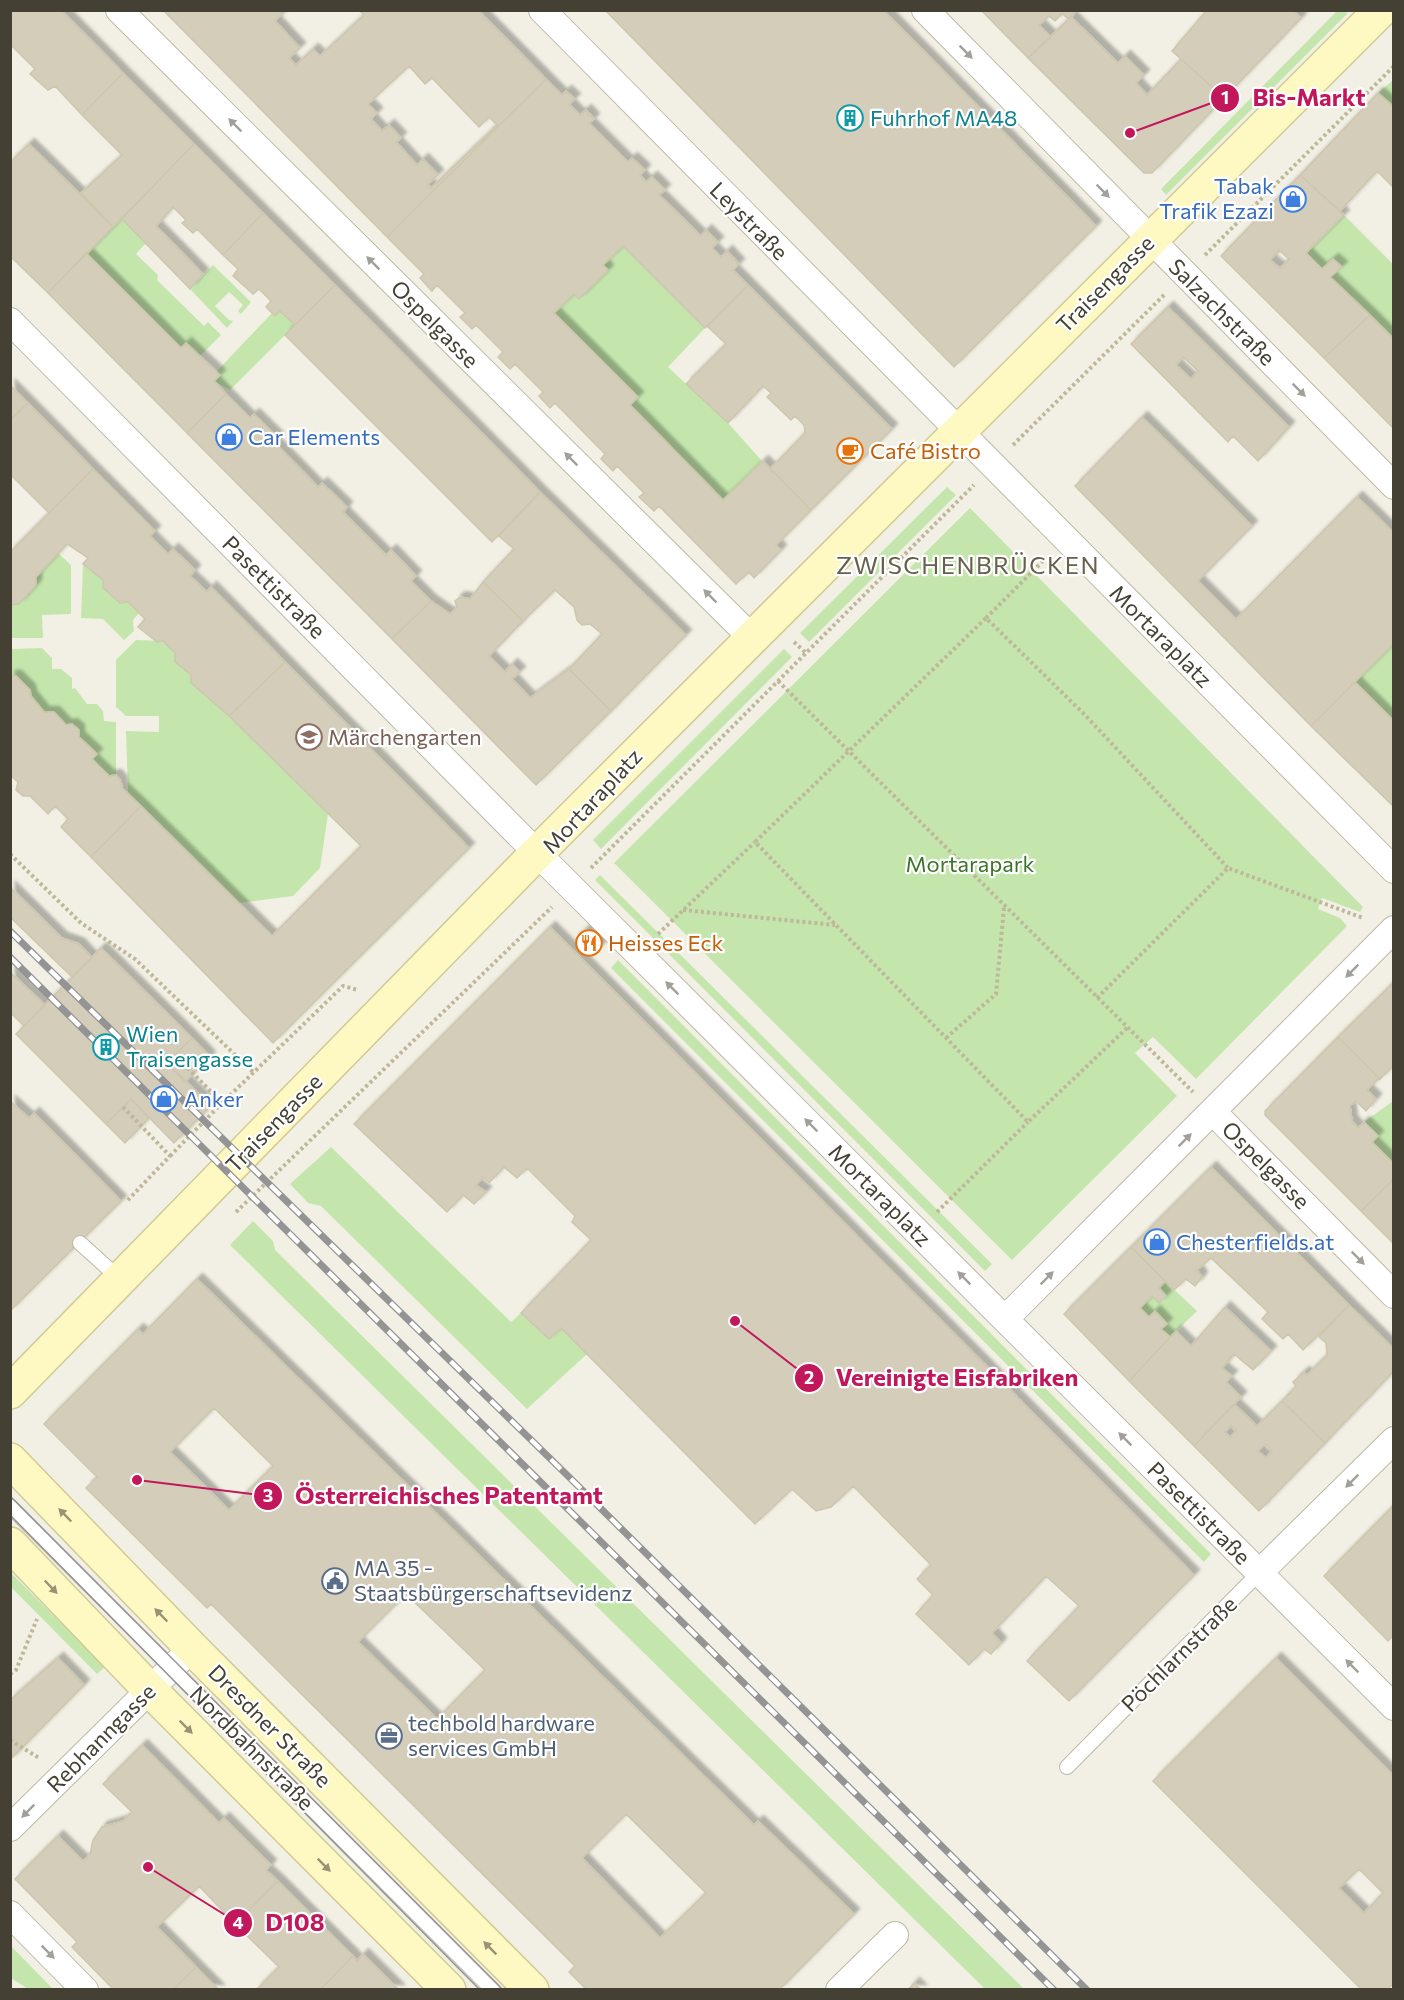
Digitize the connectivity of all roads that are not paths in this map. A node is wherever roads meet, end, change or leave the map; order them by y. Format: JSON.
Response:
{"nodes":[{"id":1,"x":119,"y":10,"type":"edge"},
{"id":2,"x":542,"y":10,"type":"edge"},
{"id":3,"x":925,"y":10,"type":"edge"},
{"id":4,"x":1381,"y":10,"type":"edge"},
{"id":5,"x":1150,"y":239,"type":"junction"},
{"id":6,"x":10,"y":321,"type":"edge"},
{"id":7,"x":957,"y":431,"type":"junction"},
{"id":8,"x":1394,"y":486,"type":"edge"},
{"id":9,"x":752,"y":638,"type":"junction"},
{"id":10,"x":537,"y":853,"type":"junction"},
{"id":11,"x":1394,"y":870,"type":"edge"},
{"id":12,"x":1394,"y":930,"type":"edge"},
{"id":13,"x":1213,"y":1112,"type":"junction"},
{"id":14,"x":80,"y":1243,"type":"dead end"},
{"id":15,"x":121,"y":1280,"type":"junction"},
{"id":16,"x":1394,"y":1295,"type":"edge"},
{"id":17,"x":1005,"y":1319,"type":"junction"},
{"id":18,"x":10,"y":1392,"type":"edge"},
{"id":19,"x":1394,"y":1440,"type":"edge"},
{"id":20,"x":10,"y":1460,"type":"edge"},
{"id":21,"x":10,"y":1506,"type":"edge"},
{"id":22,"x":10,"y":1544,"type":"edge"},
{"id":23,"x":1259,"y":1572,"type":"junction"},
{"id":24,"x":171,"y":1669,"type":"junction"},
{"id":25,"x":1394,"y":1707,"type":"edge"},
{"id":26,"x":1067,"y":1767,"type":"dead end"},
{"id":27,"x":10,"y":1828,"type":"edge"},
{"id":28,"x":10,"y":1914,"type":"edge"},
{"id":29,"x":895,"y":1935,"type":"dead end"},
{"id":30,"x":85,"y":1989,"type":"edge"},
{"id":31,"x":449,"y":1989,"type":"edge"},
{"id":32,"x":493,"y":1989,"type":"edge"},
{"id":33,"x":532,"y":1989,"type":"edge"},
{"id":34,"x":839,"y":1989,"type":"edge"}],
"edges":[{"from":9,"to":1,"type":"street","name":"Ospelgasse","one_way":true},
{"from":2,"to":7,"type":"street","name":"Leystraße"},
{"from":3,"to":5,"type":"street","name":"Salzachstraße","one_way":true},
{"from":4,"to":5,"type":"street","name":"Traisengasse"},
{"from":5,"to":7,"type":"street","name":"Traisengasse"},
{"from":5,"to":8,"type":"street","name":"Salzachstraße","one_way":true},
{"from":6,"to":10,"type":"street","name":"Pasettistraße"},
{"from":7,"to":9,"type":"street","name":"Mortaraplatz"},
{"from":7,"to":11,"type":"street","name":"Mortaraplatz"},
{"from":9,"to":10,"type":"street","name":"Mortaraplatz"},
{"from":10,"to":15,"type":"street","name":"Traisengasse"},
{"from":17,"to":10,"type":"street","name":"Mortaraplatz","one_way":true},
{"from":12,"to":13,"type":"street","one_way":true},
{"from":13,"to":16,"type":"street","name":"Ospelgasse","one_way":true},
{"from":17,"to":13,"type":"street","one_way":true},
{"from":14,"to":15,"type":"lane"},
{"from":15,"to":18,"type":"street","name":"Traisengasse"},
{"from":23,"to":17,"type":"street","name":"Pasettistraße","one_way":true},
{"from":19,"to":23,"type":"street","name":"Pöchlarnstraße","one_way":true},
{"from":24,"to":20,"type":"street","name":"Dresdner Straße","one_way":true},
{"from":21,"to":24,"type":"lane","name":"Nordbahnstraße"},
{"from":22,"to":24,"type":"street","name":"Dresdner Straße","one_way":true},
{"from":25,"to":23,"type":"street","name":"Pasettistraße","one_way":true},
{"from":23,"to":26,"type":"lane","name":"Pöchlarnstraße"},
{"from":24,"to":27,"type":"street","name":"Rebhanngasse","one_way":true},
{"from":24,"to":31,"type":"street","name":"Dresdner Straße","one_way":true},
{"from":24,"to":32,"type":"lane","name":"Nordbahnstraße"},
{"from":33,"to":24,"type":"street","name":"Dresdner Straße","one_way":true},
{"from":28,"to":30,"type":"street","one_way":true},
{"from":29,"to":34,"type":"street"}]}
